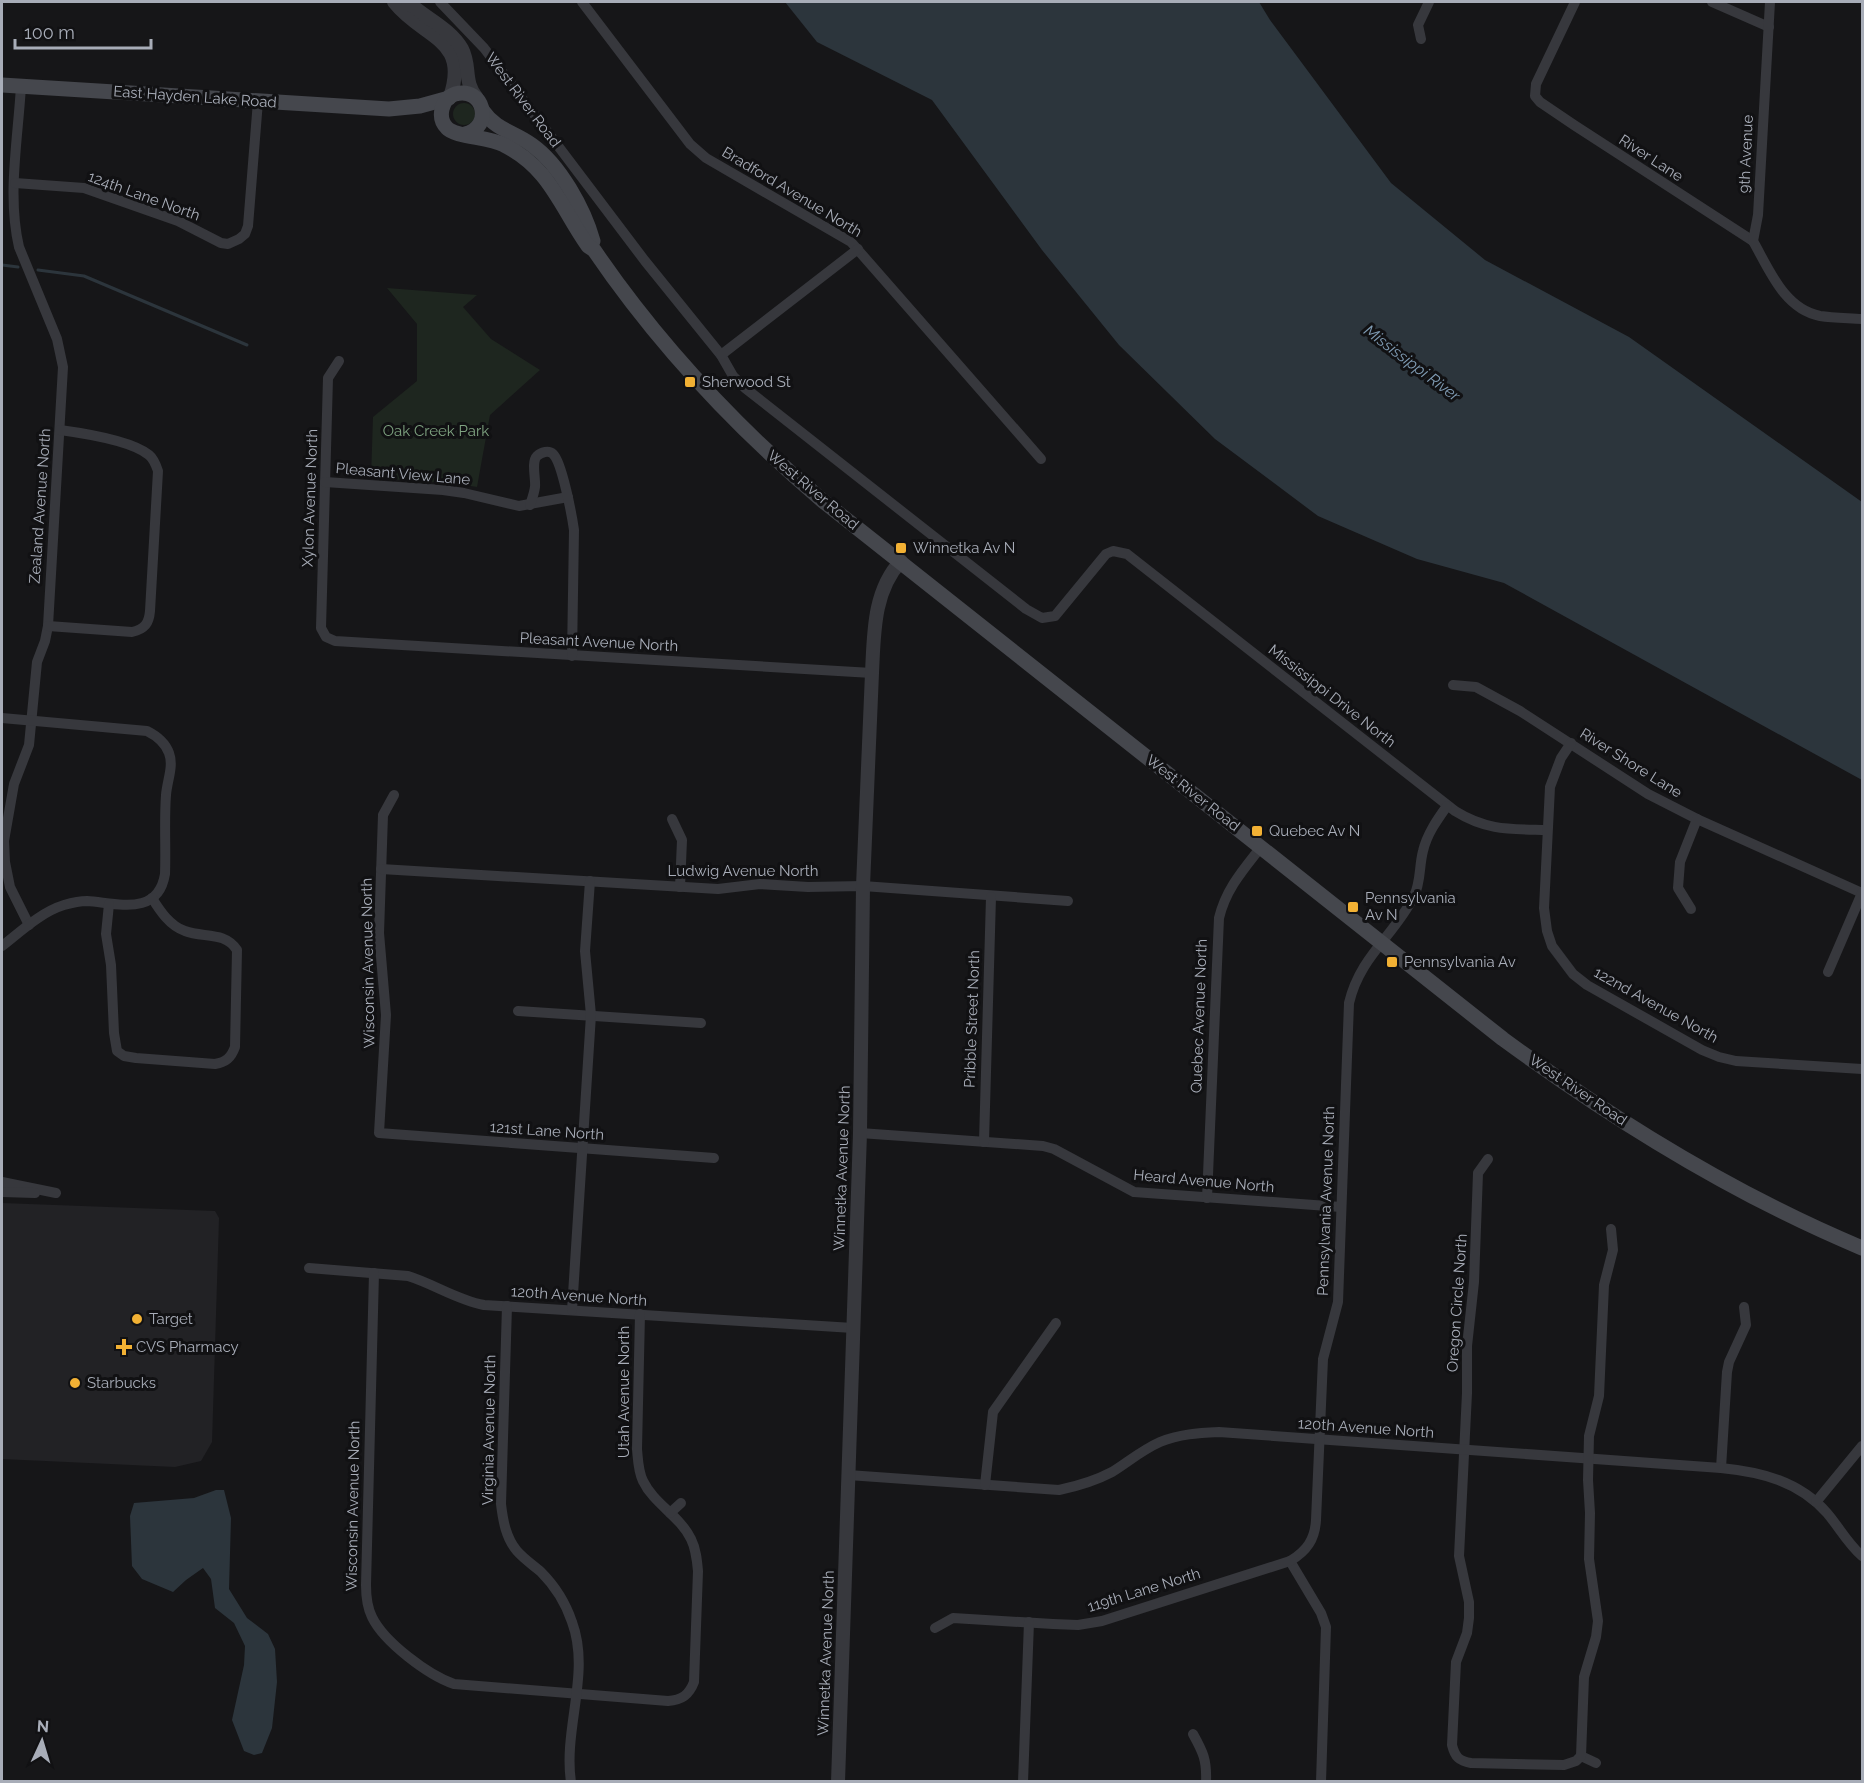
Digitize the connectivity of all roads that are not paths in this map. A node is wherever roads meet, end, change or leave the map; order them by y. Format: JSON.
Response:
{"nodes":[{"id":1,"x":393,"y":2,"type":"edge"},
{"id":2,"x":408,"y":2,"type":"edge"},
{"id":3,"x":440,"y":2,"type":"edge"},
{"id":4,"x":582,"y":2,"type":"edge"},
{"id":5,"x":1429,"y":2,"type":"edge"},
{"id":6,"x":1575,"y":2,"type":"edge"},
{"id":7,"x":1712,"y":2,"type":"edge"},
{"id":8,"x":1770,"y":2,"type":"edge"},
{"id":9,"x":1769,"y":27,"type":"junction"},
{"id":10,"x":1421,"y":39,"type":"dead end"},
{"id":11,"x":2,"y":85,"type":"edge"},
{"id":12,"x":21,"y":86,"type":"junction"},
{"id":13,"x":449,"y":97,"type":"junction"},
{"id":14,"x":258,"y":101,"type":"junction"},
{"id":15,"x":480,"y":104,"type":"junction"},
{"id":16,"x":389,"y":109,"type":"junction"},
{"id":17,"x":445,"y":126,"type":"junction"},
{"id":18,"x":465,"y":134,"type":"junction"},
{"id":19,"x":15,"y":183,"type":"junction"},
{"id":20,"x":1753,"y":241,"type":"junction"},
{"id":21,"x":858,"y":249,"type":"junction"},
{"id":22,"x":594,"y":250,"type":"junction"},
{"id":23,"x":1863,"y":320,"type":"edge"},
{"id":24,"x":721,"y":355,"type":"junction"},
{"id":25,"x":339,"y":361,"type":"dead end"},
{"id":26,"x":60,"y":430,"type":"junction"},
{"id":27,"x":1041,"y":459,"type":"dead end"},
{"id":28,"x":326,"y":482,"type":"junction"},
{"id":29,"x":568,"y":497,"type":"junction"},
{"id":30,"x":530,"y":505,"type":"junction"},
{"id":31,"x":1113,"y":551,"type":"joint"},
{"id":32,"x":902,"y":561,"type":"junction"},
{"id":33,"x":48,"y":626,"type":"junction"},
{"id":34,"x":326,"y":637,"type":"joint"},
{"id":35,"x":572,"y":656,"type":"junction"},
{"id":36,"x":872,"y":673,"type":"junction"},
{"id":37,"x":1452,"y":685,"type":"dead end"},
{"id":38,"x":2,"y":718,"type":"edge"},
{"id":39,"x":32,"y":720,"type":"junction"},
{"id":40,"x":1572,"y":744,"type":"junction"},
{"id":41,"x":394,"y":795,"type":"dead end"},
{"id":42,"x":1447,"y":806,"type":"junction"},
{"id":43,"x":672,"y":819,"type":"dead end"},
{"id":44,"x":1697,"y":819,"type":"junction"},
{"id":45,"x":1547,"y":830,"type":"junction"},
{"id":46,"x":1260,"y":847,"type":"junction"},
{"id":47,"x":381,"y":869,"type":"junction"},
{"id":48,"x":590,"y":881,"type":"junction"},
{"id":49,"x":863,"y":886,"type":"junction"},
{"id":50,"x":680,"y":887,"type":"junction"},
{"id":51,"x":1862,"y":893,"type":"edge"},
{"id":52,"x":991,"y":897,"type":"junction"},
{"id":53,"x":152,"y":898,"type":"junction"},
{"id":54,"x":1068,"y":901,"type":"dead end"},
{"id":55,"x":109,"y":904,"type":"junction"},
{"id":56,"x":1691,"y":909,"type":"dead end"},
{"id":57,"x":29,"y":925,"type":"junction"},
{"id":58,"x":1381,"y":942,"type":"junction"},
{"id":59,"x":2,"y":946,"type":"edge"},
{"id":60,"x":1828,"y":972,"type":"dead end"},
{"id":61,"x":518,"y":1011,"type":"dead end"},
{"id":62,"x":591,"y":1015,"type":"junction"},
{"id":63,"x":701,"y":1023,"type":"dead end"},
{"id":64,"x":1863,"y":1069,"type":"edge"},
{"id":65,"x":860,"y":1133,"type":"junction"},
{"id":66,"x":379,"y":1134,"type":"joint"},
{"id":67,"x":984,"y":1142,"type":"junction"},
{"id":68,"x":582,"y":1149,"type":"junction"},
{"id":69,"x":714,"y":1158,"type":"dead end"},
{"id":70,"x":1488,"y":1160,"type":"dead end"},
{"id":71,"x":2,"y":1182,"type":"edge"},
{"id":72,"x":2,"y":1192,"type":"edge"},
{"id":73,"x":1207,"y":1198,"type":"junction"},
{"id":74,"x":1341,"y":1207,"type":"junction"},
{"id":75,"x":1611,"y":1229,"type":"dead end"},
{"id":76,"x":1863,"y":1248,"type":"edge"},
{"id":77,"x":309,"y":1268,"type":"dead end"},
{"id":78,"x":374,"y":1273,"type":"junction"},
{"id":79,"x":507,"y":1306,"type":"junction"},
{"id":80,"x":1744,"y":1307,"type":"dead end"},
{"id":81,"x":572,"y":1310,"type":"junction"},
{"id":82,"x":640,"y":1314,"type":"junction"},
{"id":83,"x":1056,"y":1323,"type":"dead end"},
{"id":84,"x":853,"y":1328,"type":"junction"},
{"id":85,"x":1320,"y":1440,"type":"junction"},
{"id":86,"x":1863,"y":1446,"type":"edge"},
{"id":87,"x":1464,"y":1450,"type":"junction"},
{"id":88,"x":1588,"y":1459,"type":"junction"},
{"id":89,"x":1721,"y":1468,"type":"junction"},
{"id":90,"x":848,"y":1475,"type":"junction"},
{"id":91,"x":985,"y":1485,"type":"junction"},
{"id":92,"x":1816,"y":1502,"type":"junction"},
{"id":93,"x":681,"y":1503,"type":"dead end"},
{"id":94,"x":670,"y":1513,"type":"junction"},
{"id":95,"x":1863,"y":1556,"type":"edge"},
{"id":96,"x":1290,"y":1561,"type":"junction"},
{"id":97,"x":1029,"y":1622,"type":"junction"},
{"id":98,"x":935,"y":1628,"type":"dead end"},
{"id":99,"x":576,"y":1694,"type":"junction"},
{"id":100,"x":1192,"y":1734,"type":"dead end"},
{"id":101,"x":1581,"y":1756,"type":"junction"},
{"id":102,"x":1596,"y":1763,"type":"dead end"},
{"id":103,"x":570,"y":1781,"type":"edge"},
{"id":104,"x":558,"y":1782,"type":"edge"},
{"id":105,"x":838,"y":1782,"type":"edge"},
{"id":106,"x":1023,"y":1782,"type":"edge"},
{"id":107,"x":1206,"y":1782,"type":"edge"},
{"id":108,"x":1321,"y":1782,"type":"edge"}],
"edges":[{"from":1,"to":13,"type":"street"},
{"from":2,"to":15,"type":"street","name":"West River Road"},
{"from":3,"to":24,"type":"street","name":"West River Road"},
{"from":4,"to":21,"type":"street","name":"Bradford Avenue North"},
{"from":5,"to":10,"type":"street"},
{"from":6,"to":20,"type":"street","name":"River Lane"},
{"from":7,"to":9,"type":"street"},
{"from":8,"to":9,"type":"street","name":"9th Avenue"},
{"from":9,"to":20,"type":"street","name":"9th Avenue"},
{"from":11,"to":12,"type":"main road","name":"East Hayden Lake Road"},
{"from":12,"to":14,"type":"main road","name":"East Hayden Lake Road"},
{"from":12,"to":19,"type":"street","name":"Zealand Avenue North"},
{"from":13,"to":15,"type":"main road"},
{"from":13,"to":16,"type":"main road","name":"East Hayden Lake Road"},
{"from":13,"to":17,"type":"main road"},
{"from":14,"to":16,"type":"main road","name":"East Hayden Lake Road"},
{"from":14,"to":19,"type":"street","name":"124th Lane North"},
{"from":15,"to":18,"type":"main road"},
{"from":15,"to":22,"type":"main road","name":"West River Road"},
{"from":16,"to":17,"type":"main road","name":"East Hayden Lake Road"},
{"from":17,"to":18,"type":"main road"},
{"from":18,"to":22,"type":"main road","name":"West River Road"},
{"from":19,"to":26,"type":"street","name":"Zealand Avenue North"},
{"from":20,"to":23,"type":"street"},
{"from":21,"to":24,"type":"street"},
{"from":21,"to":27,"type":"street","name":"Bradford Avenue North"},
{"from":22,"to":32,"type":"main road","name":"West River Road"},
{"from":24,"to":31,"type":"street","name":"West River Road"},
{"from":25,"to":28,"type":"street","name":"Xylon Avenue North"},
{"from":26,"to":33,"type":"street","name":"Zealand Avenue North"},
{"from":26,"to":33,"type":"street"},
{"from":28,"to":30,"type":"street","name":"Pleasant View Lane"},
{"from":28,"to":34,"type":"street","name":"Xylon Avenue North"},
{"from":29,"to":30,"type":"street","name":"Pleasant View Lane"},
{"from":29,"to":30,"type":"street"},
{"from":29,"to":35,"type":"street"},
{"from":31,"to":42,"type":"street","name":"Mississippi Drive North"},
{"from":32,"to":36,"type":"street","name":"Winnetka Avenue North"},
{"from":32,"to":46,"type":"main road","name":"West River Road"},
{"from":33,"to":39,"type":"street","name":"Zealand Avenue North"},
{"from":34,"to":35,"type":"street","name":"Pleasant Avenue North"},
{"from":35,"to":36,"type":"street","name":"Pleasant Avenue North"},
{"from":36,"to":49,"type":"street","name":"Winnetka Avenue North"},
{"from":37,"to":40,"type":"street","name":"River Shore Lane"},
{"from":38,"to":39,"type":"street"},
{"from":39,"to":53,"type":"street"},
{"from":39,"to":57,"type":"street","name":"Zealand Avenue North"},
{"from":40,"to":44,"type":"street","name":"River Shore Lane"},
{"from":40,"to":45,"type":"street","name":"122nd Avenue North"},
{"from":41,"to":47,"type":"street","name":"Wisconsin Avenue North"},
{"from":42,"to":45,"type":"street","name":"Mississippi Drive North"},
{"from":42,"to":58,"type":"street","name":"Pennsylvania Avenue North"},
{"from":43,"to":50,"type":"street"},
{"from":44,"to":51,"type":"street","name":"River Shore Lane"},
{"from":44,"to":56,"type":"street"},
{"from":45,"to":64,"type":"street","name":"122nd Avenue North"},
{"from":46,"to":58,"type":"main road","name":"West River Road"},
{"from":46,"to":73,"type":"street","name":"Quebec Avenue North"},
{"from":47,"to":48,"type":"street","name":"Ludwig Avenue North"},
{"from":47,"to":66,"type":"street","name":"Wisconsin Avenue North"},
{"from":48,"to":50,"type":"street","name":"Ludwig Avenue North"},
{"from":48,"to":62,"type":"street"},
{"from":49,"to":50,"type":"street","name":"Ludwig Avenue North"},
{"from":49,"to":52,"type":"street","name":"Ludwig Avenue North"},
{"from":49,"to":65,"type":"street","name":"Winnetka Avenue North"},
{"from":51,"to":60,"type":"street"},
{"from":52,"to":54,"type":"street","name":"Ludwig Avenue North"},
{"from":52,"to":67,"type":"street","name":"Pribble Street North"},
{"from":53,"to":55,"type":"street"},
{"from":53,"to":55,"type":"street"},
{"from":55,"to":57,"type":"street"},
{"from":57,"to":59,"type":"street"},
{"from":58,"to":74,"type":"street","name":"Pennsylvania Avenue North"},
{"from":58,"to":76,"type":"main road","name":"West River Road"},
{"from":61,"to":62,"type":"street"},
{"from":62,"to":63,"type":"street"},
{"from":62,"to":68,"type":"street"},
{"from":65,"to":67,"type":"street","name":"Heard Avenue North"},
{"from":65,"to":84,"type":"street","name":"Winnetka Avenue North"},
{"from":66,"to":68,"type":"street","name":"121st Lane North"},
{"from":67,"to":73,"type":"street","name":"Heard Avenue North"},
{"from":68,"to":69,"type":"street","name":"121st Lane North"},
{"from":68,"to":81,"type":"street"},
{"from":70,"to":87,"type":"street","name":"Oregon Circle North"},
{"from":71,"to":72,"type":"street"},
{"from":73,"to":74,"type":"street","name":"Heard Avenue North"},
{"from":74,"to":85,"type":"street","name":"Pennsylvania Avenue North"},
{"from":75,"to":88,"type":"street"},
{"from":77,"to":78,"type":"street","name":"120th Avenue North"},
{"from":78,"to":79,"type":"street","name":"120th Avenue North"},
{"from":78,"to":99,"type":"street","name":"Wisconsin Avenue North"},
{"from":79,"to":81,"type":"street","name":"120th Avenue North"},
{"from":79,"to":99,"type":"street","name":"Virginia Avenue North"},
{"from":80,"to":89,"type":"street"},
{"from":81,"to":82,"type":"street","name":"120th Avenue North"},
{"from":82,"to":84,"type":"street","name":"120th Avenue North"},
{"from":82,"to":94,"type":"street","name":"Utah Avenue North"},
{"from":83,"to":91,"type":"street"},
{"from":84,"to":90,"type":"street","name":"Winnetka Avenue North"},
{"from":85,"to":87,"type":"street","name":"120th Avenue North"},
{"from":85,"to":91,"type":"street","name":"120th Avenue North"},
{"from":85,"to":96,"type":"street","name":"Pennsylvania Avenue North"},
{"from":86,"to":92,"type":"street"},
{"from":87,"to":88,"type":"street","name":"120th Avenue North"},
{"from":87,"to":101,"type":"street","name":"Oregon Circle North"},
{"from":88,"to":89,"type":"street","name":"120th Avenue North"},
{"from":88,"to":101,"type":"street"},
{"from":89,"to":92,"type":"street","name":"120th Avenue North"},
{"from":90,"to":91,"type":"street","name":"120th Avenue North"},
{"from":90,"to":105,"type":"street","name":"Winnetka Avenue North"},
{"from":92,"to":95,"type":"street","name":"120th Avenue North"},
{"from":93,"to":94,"type":"street"},
{"from":94,"to":99,"type":"street","name":"Utah Avenue North"},
{"from":96,"to":97,"type":"street","name":"119th Lane North"},
{"from":96,"to":108,"type":"street"},
{"from":97,"to":98,"type":"street","name":"119th Lane North"},
{"from":97,"to":106,"type":"street"},
{"from":99,"to":103,"type":"street","name":"Virginia Avenue North"},
{"from":100,"to":107,"type":"street"},
{"from":101,"to":102,"type":"street"},
{"from":103,"to":104,"type":"street"}]}
